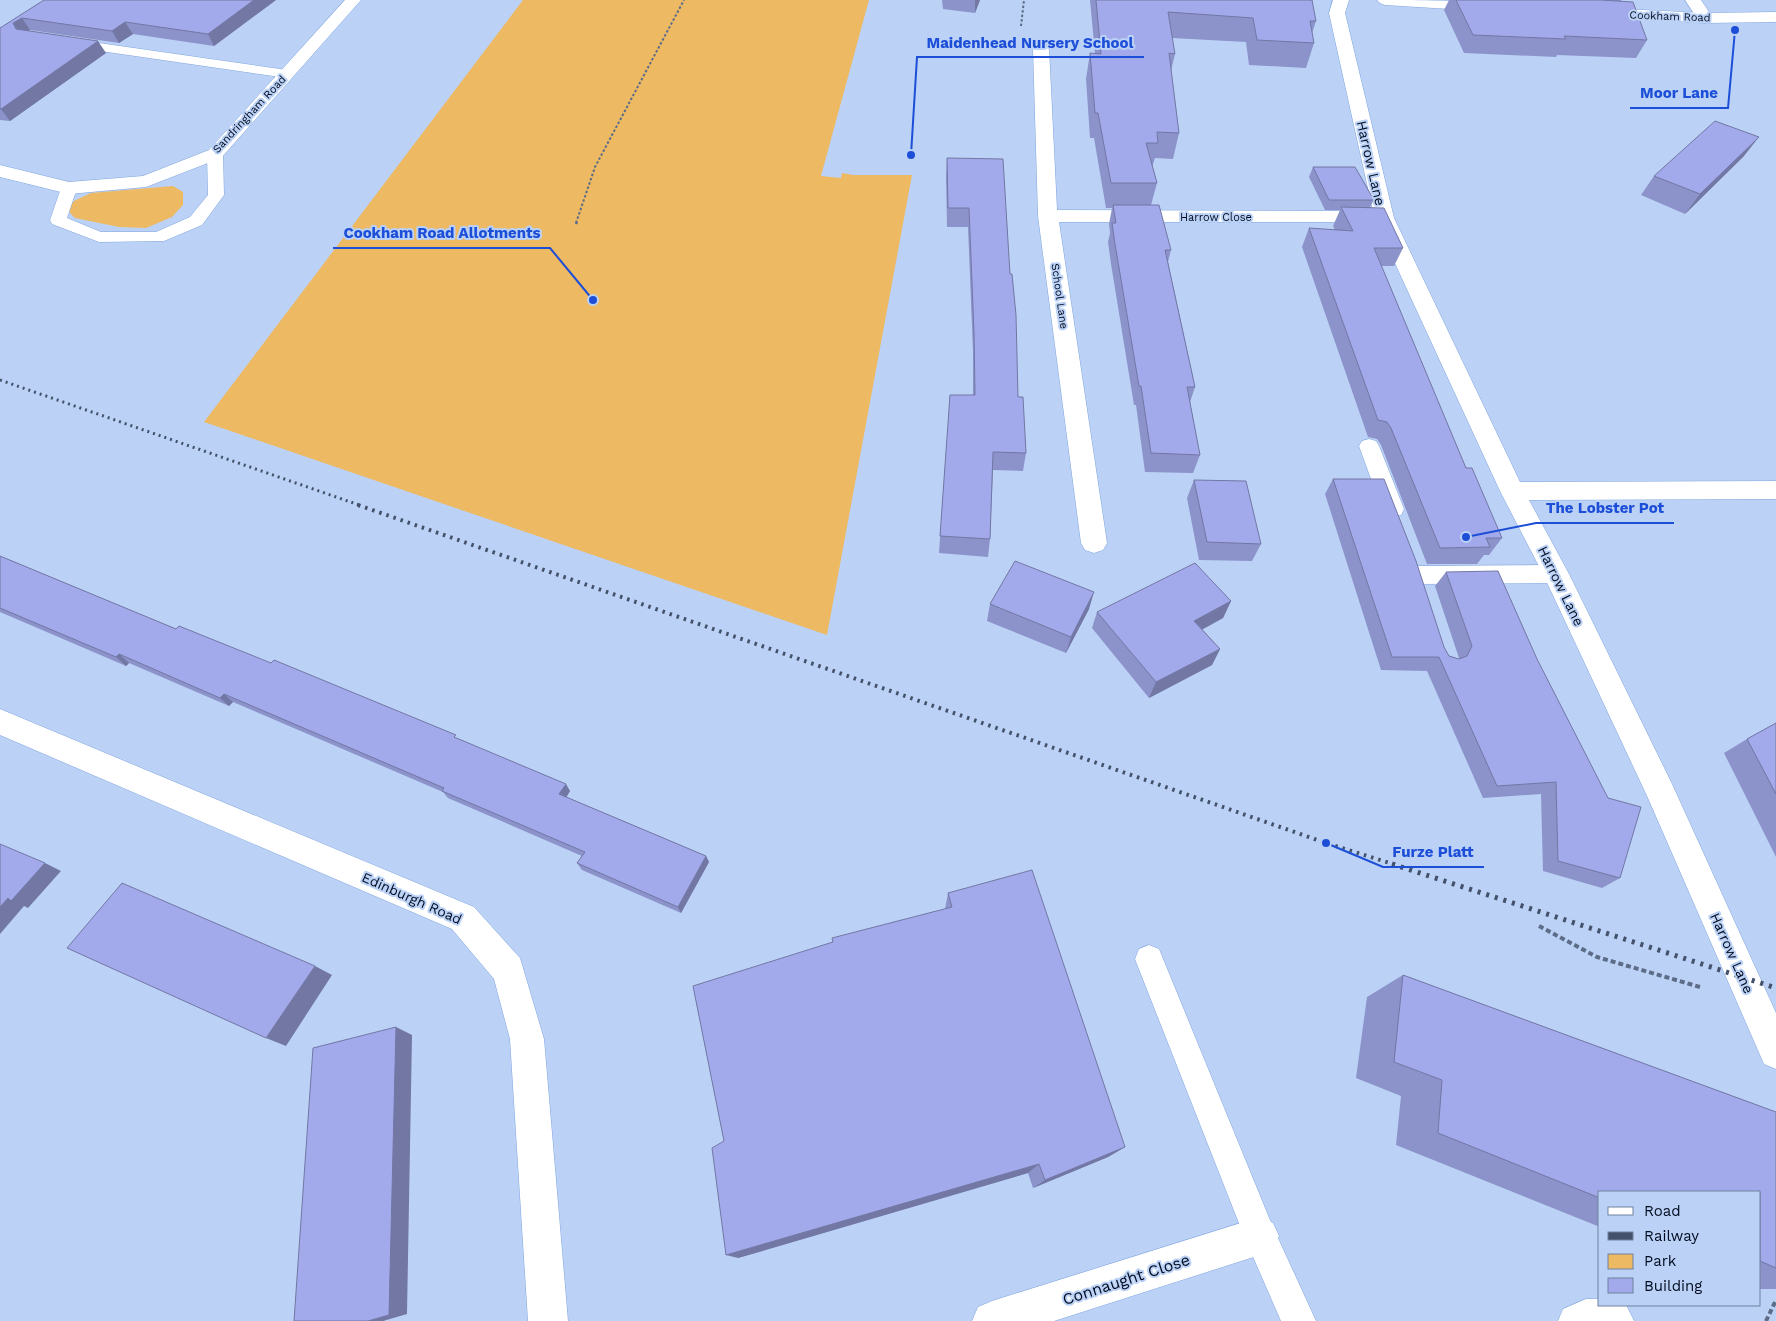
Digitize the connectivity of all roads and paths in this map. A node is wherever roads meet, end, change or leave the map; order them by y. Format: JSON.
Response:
{"nodes":[{"id":1,"x":353,"y":0,"type":"edge"},
{"id":2,"x":684,"y":0,"type":"edge"},
{"id":3,"x":1341,"y":0,"type":"edge"},
{"id":4,"x":1385,"y":0,"type":"edge"},
{"id":5,"x":1693,"y":0,"type":"edge"},
{"id":6,"x":1411,"y":1,"type":"edge"},
{"id":7,"x":1501,"y":8,"type":"edge"},
{"id":8,"x":1589,"y":12,"type":"edge"},
{"id":9,"x":1776,"y":17,"type":"edge"},
{"id":10,"x":1705,"y":18,"type":"junction"},
{"id":11,"x":60,"y":41,"type":"edge"},
{"id":12,"x":1041,"y":48,"type":"dead end"},
{"id":13,"x":287,"y":74,"type":"junction"},
{"id":14,"x":215,"y":154,"type":"junction"},
{"id":15,"x":0,"y":171,"type":"edge"},
{"id":16,"x":69,"y":188,"type":"junction"},
{"id":17,"x":1048,"y":216,"type":"junction"},
{"id":18,"x":1384,"y":218,"type":"junction"},
{"id":19,"x":576,"y":224,"type":"dead end"},
{"id":20,"x":1369,"y":446,"type":"dead end"},
{"id":21,"x":1776,"y":490,"type":"edge"},
{"id":22,"x":1512,"y":491,"type":"junction"},
{"id":23,"x":1401,"y":529,"type":"edge"},
{"id":24,"x":1094,"y":543,"type":"dead end"},
{"id":25,"x":1418,"y":574,"type":"edge"},
{"id":26,"x":1556,"y":574,"type":"junction"},
{"id":27,"x":0,"y":722,"type":"edge"},
{"id":28,"x":1539,"y":926,"type":"dead end"},
{"id":29,"x":1149,"y":959,"type":"dead end"},
{"id":30,"x":1755,"y":1005,"type":"junction"},
{"id":31,"x":1776,"y":1052,"type":"edge"},
{"id":32,"x":1260,"y":1236,"type":"junction"},
{"id":33,"x":1776,"y":1300,"type":"edge"},
{"id":34,"x":548,"y":1321,"type":"edge"},
{"id":35,"x":992,"y":1321,"type":"edge"},
{"id":36,"x":1299,"y":1321,"type":"edge"},
{"id":37,"x":1574,"y":1321,"type":"edge"},
{"id":38,"x":1617,"y":1321,"type":"edge"},
{"id":39,"x":1766,"y":1321,"type":"edge"}],
"edges":[{"from":1,"to":13,"type":"street","name":"Sandringham Road"},
{"from":2,"to":19,"type":"path"},
{"from":3,"to":18,"type":"street","name":"Harrow Lane"},
{"from":4,"to":6,"type":"street"},
{"from":5,"to":10,"type":"street"},
{"from":6,"to":7,"type":"street"},
{"from":8,"to":10,"type":"street","name":"Cookham Road"},
{"from":9,"to":10,"type":"street","name":"Cookham Road"},
{"from":11,"to":13,"type":"lane"},
{"from":12,"to":17,"type":"street","name":"School Lane"},
{"from":13,"to":14,"type":"street","name":"Sandringham Road"},
{"from":14,"to":16,"type":"street","name":"Sandringham Road"},
{"from":14,"to":16,"type":"lane"},
{"from":15,"to":16,"type":"street","name":"Sandringham Road"},
{"from":17,"to":18,"type":"street","name":"Harrow Close"},
{"from":17,"to":24,"type":"street","name":"School Lane"},
{"from":18,"to":22,"type":"street","name":"Harrow Lane"},
{"from":20,"to":23,"type":"lane"},
{"from":21,"to":22,"type":"street"},
{"from":22,"to":26,"type":"street","name":"Harrow Lane"},
{"from":25,"to":26,"type":"lane"},
{"from":26,"to":30,"type":"street","name":"Harrow Lane"},
{"from":27,"to":34,"type":"street","name":"Edinburgh Road"},
{"from":28,"to":30,"type":"path"},
{"from":29,"to":32,"type":"lane"},
{"from":30,"to":31,"type":"street","name":"Harrow Lane"},
{"from":32,"to":35,"type":"street","name":"Connaught Close"},
{"from":32,"to":36,"type":"lane"},
{"from":33,"to":39,"type":"path"},
{"from":37,"to":38,"type":"lane"}]}
